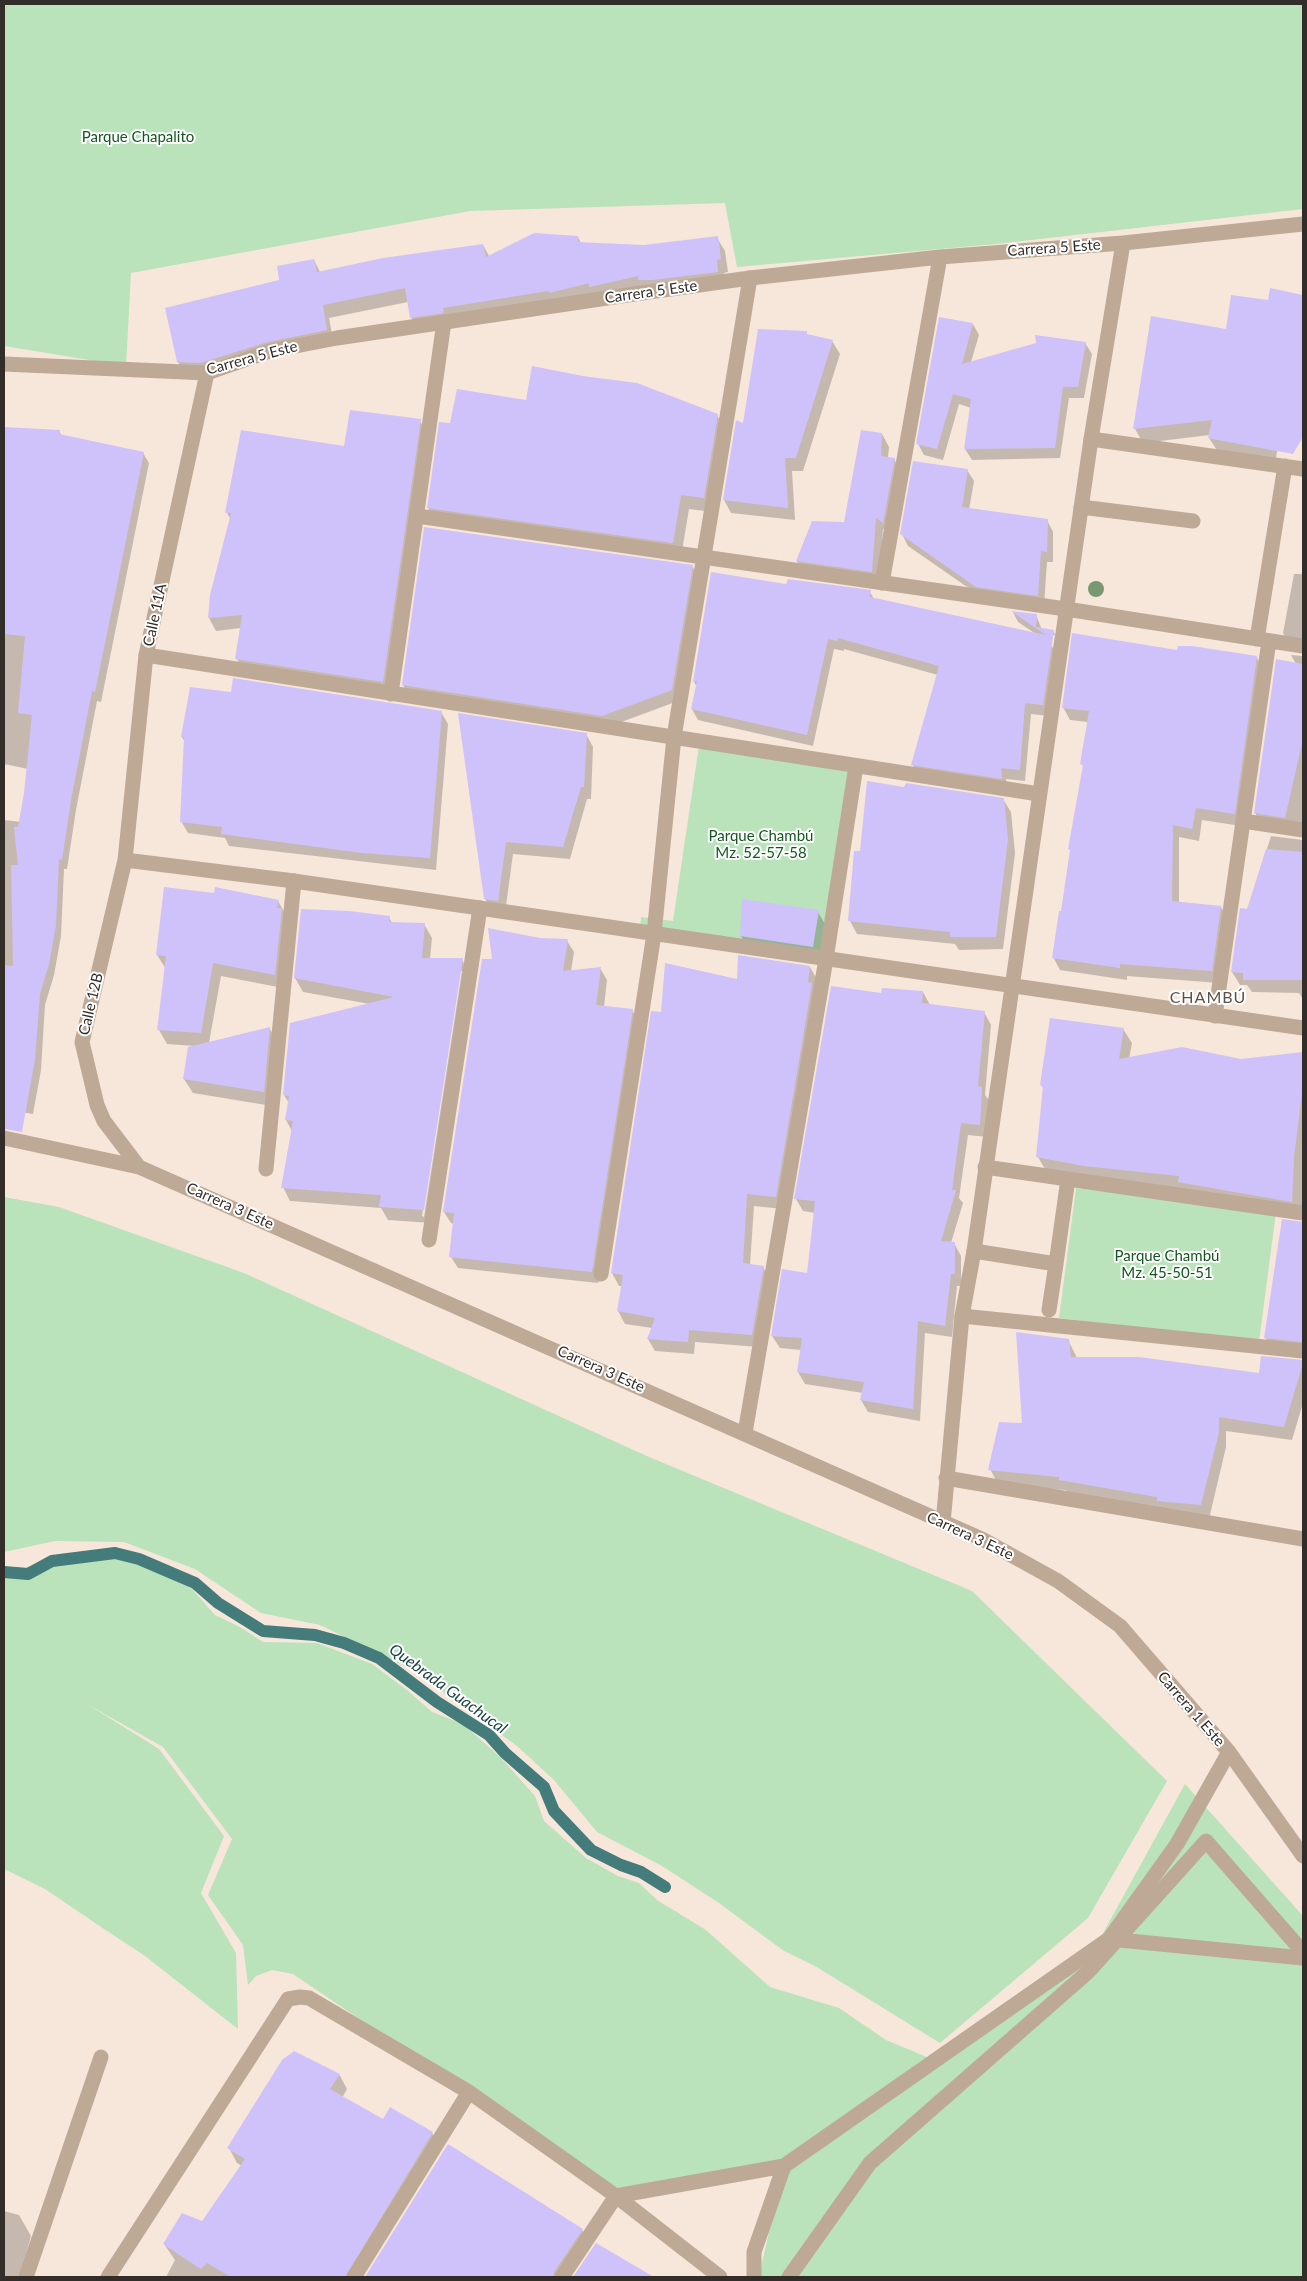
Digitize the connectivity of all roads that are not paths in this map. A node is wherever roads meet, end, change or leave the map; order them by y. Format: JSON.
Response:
{"nodes":[{"id":1,"x":1303,"y":224,"type":"edge"},
{"id":2,"x":1123,"y":243,"type":"junction"},
{"id":3,"x":940,"y":257,"type":"junction"},
{"id":4,"x":750,"y":278,"type":"junction"},
{"id":5,"x":444,"y":322,"type":"junction"},
{"id":6,"x":4,"y":364,"type":"edge"},
{"id":7,"x":207,"y":373,"type":"junction"},
{"id":8,"x":1091,"y":439,"type":"junction"},
{"id":9,"x":1285,"y":466,"type":"junction"},
{"id":10,"x":1303,"y":469,"type":"edge"},
{"id":11,"x":1081,"y":506,"type":"junction"},
{"id":12,"x":417,"y":516,"type":"junction"},
{"id":13,"x":1193,"y":521,"type":"dead end"},
{"id":14,"x":705,"y":557,"type":"junction"},
{"id":15,"x":882,"y":583,"type":"junction"},
{"id":16,"x":1066,"y":609,"type":"junction"},
{"id":17,"x":1263,"y":640,"type":"junction"},
{"id":18,"x":1303,"y":646,"type":"edge"},
{"id":19,"x":146,"y":655,"type":"junction"},
{"id":20,"x":391,"y":694,"type":"junction"},
{"id":21,"x":674,"y":737,"type":"junction"},
{"id":22,"x":856,"y":766,"type":"junction"},
{"id":23,"x":1039,"y":794,"type":"junction"},
{"id":24,"x":1243,"y":822,"type":"junction"},
{"id":25,"x":1303,"y":830,"type":"edge"},
{"id":26,"x":125,"y":860,"type":"junction"},
{"id":27,"x":294,"y":881,"type":"junction"},
{"id":28,"x":480,"y":908,"type":"junction"},
{"id":29,"x":654,"y":934,"type":"junction"},
{"id":30,"x":826,"y":959,"type":"junction"},
{"id":31,"x":1011,"y":986,"type":"junction"},
{"id":32,"x":1216,"y":1016,"type":"junction"},
{"id":33,"x":1303,"y":1028,"type":"edge"},
{"id":34,"x":4,"y":1138,"type":"edge"},
{"id":35,"x":139,"y":1167,"type":"junction"},
{"id":36,"x":986,"y":1167,"type":"junction"},
{"id":37,"x":266,"y":1169,"type":"dead end"},
{"id":38,"x":1067,"y":1186,"type":"dead end"},
{"id":39,"x":1303,"y":1213,"type":"edge"},
{"id":40,"x":429,"y":1240,"type":"dead end"},
{"id":41,"x":974,"y":1251,"type":"junction"},
{"id":42,"x":1056,"y":1264,"type":"junction"},
{"id":43,"x":601,"y":1274,"type":"dead end"},
{"id":44,"x":1049,"y":1310,"type":"dead end"},
{"id":45,"x":962,"y":1316,"type":"junction"},
{"id":46,"x":1303,"y":1351,"type":"edge"},
{"id":47,"x":745,"y":1433,"type":"junction"},
{"id":48,"x":946,"y":1478,"type":"junction"},
{"id":49,"x":943,"y":1523,"type":"junction"},
{"id":50,"x":1303,"y":1539,"type":"edge"},
{"id":51,"x":1058,"y":1581,"type":"joint"},
{"id":52,"x":1229,"y":1752,"type":"junction"},
{"id":53,"x":1303,"y":1856,"type":"edge"},
{"id":54,"x":1109,"y":1939,"type":"junction"},
{"id":55,"x":1303,"y":1952,"type":"edge"},
{"id":56,"x":1303,"y":1958,"type":"edge"},
{"id":57,"x":101,"y":2057,"type":"dead end"},
{"id":58,"x":469,"y":2092,"type":"junction"},
{"id":59,"x":784,"y":2166,"type":"junction"},
{"id":60,"x":616,"y":2196,"type":"junction"},
{"id":61,"x":26,"y":2277,"type":"edge"},
{"id":62,"x":108,"y":2277,"type":"edge"},
{"id":63,"x":354,"y":2277,"type":"edge"},
{"id":64,"x":562,"y":2277,"type":"edge"},
{"id":65,"x":720,"y":2277,"type":"edge"},
{"id":66,"x":754,"y":2277,"type":"edge"},
{"id":67,"x":789,"y":2277,"type":"edge"}],
"edges":[{"from":1,"to":2,"type":"street","name":"Carrera 5 Este"},
{"from":2,"to":3,"type":"street","name":"Carrera 5 Este"},
{"from":2,"to":8,"type":"street"},
{"from":3,"to":4,"type":"street","name":"Carrera 5 Este"},
{"from":3,"to":15,"type":"street"},
{"from":4,"to":5,"type":"street","name":"Carrera 5 Este"},
{"from":4,"to":14,"type":"street"},
{"from":5,"to":7,"type":"street","name":"Carrera 5 Este"},
{"from":5,"to":12,"type":"street"},
{"from":6,"to":7,"type":"street","name":"Carrera 5 Este"},
{"from":7,"to":19,"type":"street","name":"Calle 11A"},
{"from":8,"to":9,"type":"street"},
{"from":8,"to":11,"type":"street"},
{"from":9,"to":10,"type":"street"},
{"from":9,"to":17,"type":"street"},
{"from":11,"to":13,"type":"street"},
{"from":11,"to":16,"type":"street"},
{"from":12,"to":14,"type":"street"},
{"from":12,"to":20,"type":"street"},
{"from":14,"to":15,"type":"street"},
{"from":14,"to":21,"type":"street"},
{"from":15,"to":16,"type":"street"},
{"from":16,"to":17,"type":"street"},
{"from":16,"to":23,"type":"street"},
{"from":17,"to":18,"type":"street"},
{"from":17,"to":24,"type":"street"},
{"from":19,"to":20,"type":"street"},
{"from":19,"to":26,"type":"street","name":"Calle 11A"},
{"from":20,"to":21,"type":"street"},
{"from":21,"to":22,"type":"street"},
{"from":21,"to":29,"type":"street"},
{"from":22,"to":23,"type":"street"},
{"from":22,"to":30,"type":"street"},
{"from":23,"to":31,"type":"street"},
{"from":24,"to":25,"type":"street"},
{"from":24,"to":32,"type":"street"},
{"from":26,"to":27,"type":"street"},
{"from":26,"to":35,"type":"street","name":"Calle 12B"},
{"from":27,"to":28,"type":"street"},
{"from":27,"to":37,"type":"street"},
{"from":28,"to":29,"type":"street"},
{"from":28,"to":40,"type":"street"},
{"from":29,"to":30,"type":"street"},
{"from":29,"to":43,"type":"street"},
{"from":30,"to":31,"type":"street"},
{"from":30,"to":47,"type":"street"},
{"from":31,"to":32,"type":"street"},
{"from":31,"to":36,"type":"street"},
{"from":32,"to":33,"type":"street"},
{"from":34,"to":35,"type":"street","name":"Carrera 3 Este"},
{"from":35,"to":47,"type":"street","name":"Carrera 3 Este"},
{"from":36,"to":39,"type":"street"},
{"from":36,"to":41,"type":"street"},
{"from":38,"to":42,"type":"street"},
{"from":41,"to":42,"type":"street"},
{"from":41,"to":45,"type":"street"},
{"from":42,"to":44,"type":"street"},
{"from":45,"to":46,"type":"street"},
{"from":45,"to":48,"type":"street"},
{"from":47,"to":49,"type":"street","name":"Carrera 3 Este"},
{"from":48,"to":49,"type":"street"},
{"from":48,"to":50,"type":"street"},
{"from":49,"to":51,"type":"street","name":"Carrera 3 Este"},
{"from":51,"to":52,"type":"street","name":"Carrera 1 Este"},
{"from":52,"to":53,"type":"street","name":"Carrera 1 Este"},
{"from":52,"to":54,"type":"street"},
{"from":54,"to":56,"type":"street"},
{"from":54,"to":59,"type":"street"},
{"from":55,"to":67,"type":"street"},
{"from":57,"to":61,"type":"street"},
{"from":58,"to":60,"type":"street"},
{"from":58,"to":62,"type":"street"},
{"from":58,"to":63,"type":"street"},
{"from":59,"to":60,"type":"street"},
{"from":59,"to":66,"type":"street"},
{"from":60,"to":64,"type":"street"},
{"from":60,"to":65,"type":"street"}]}
